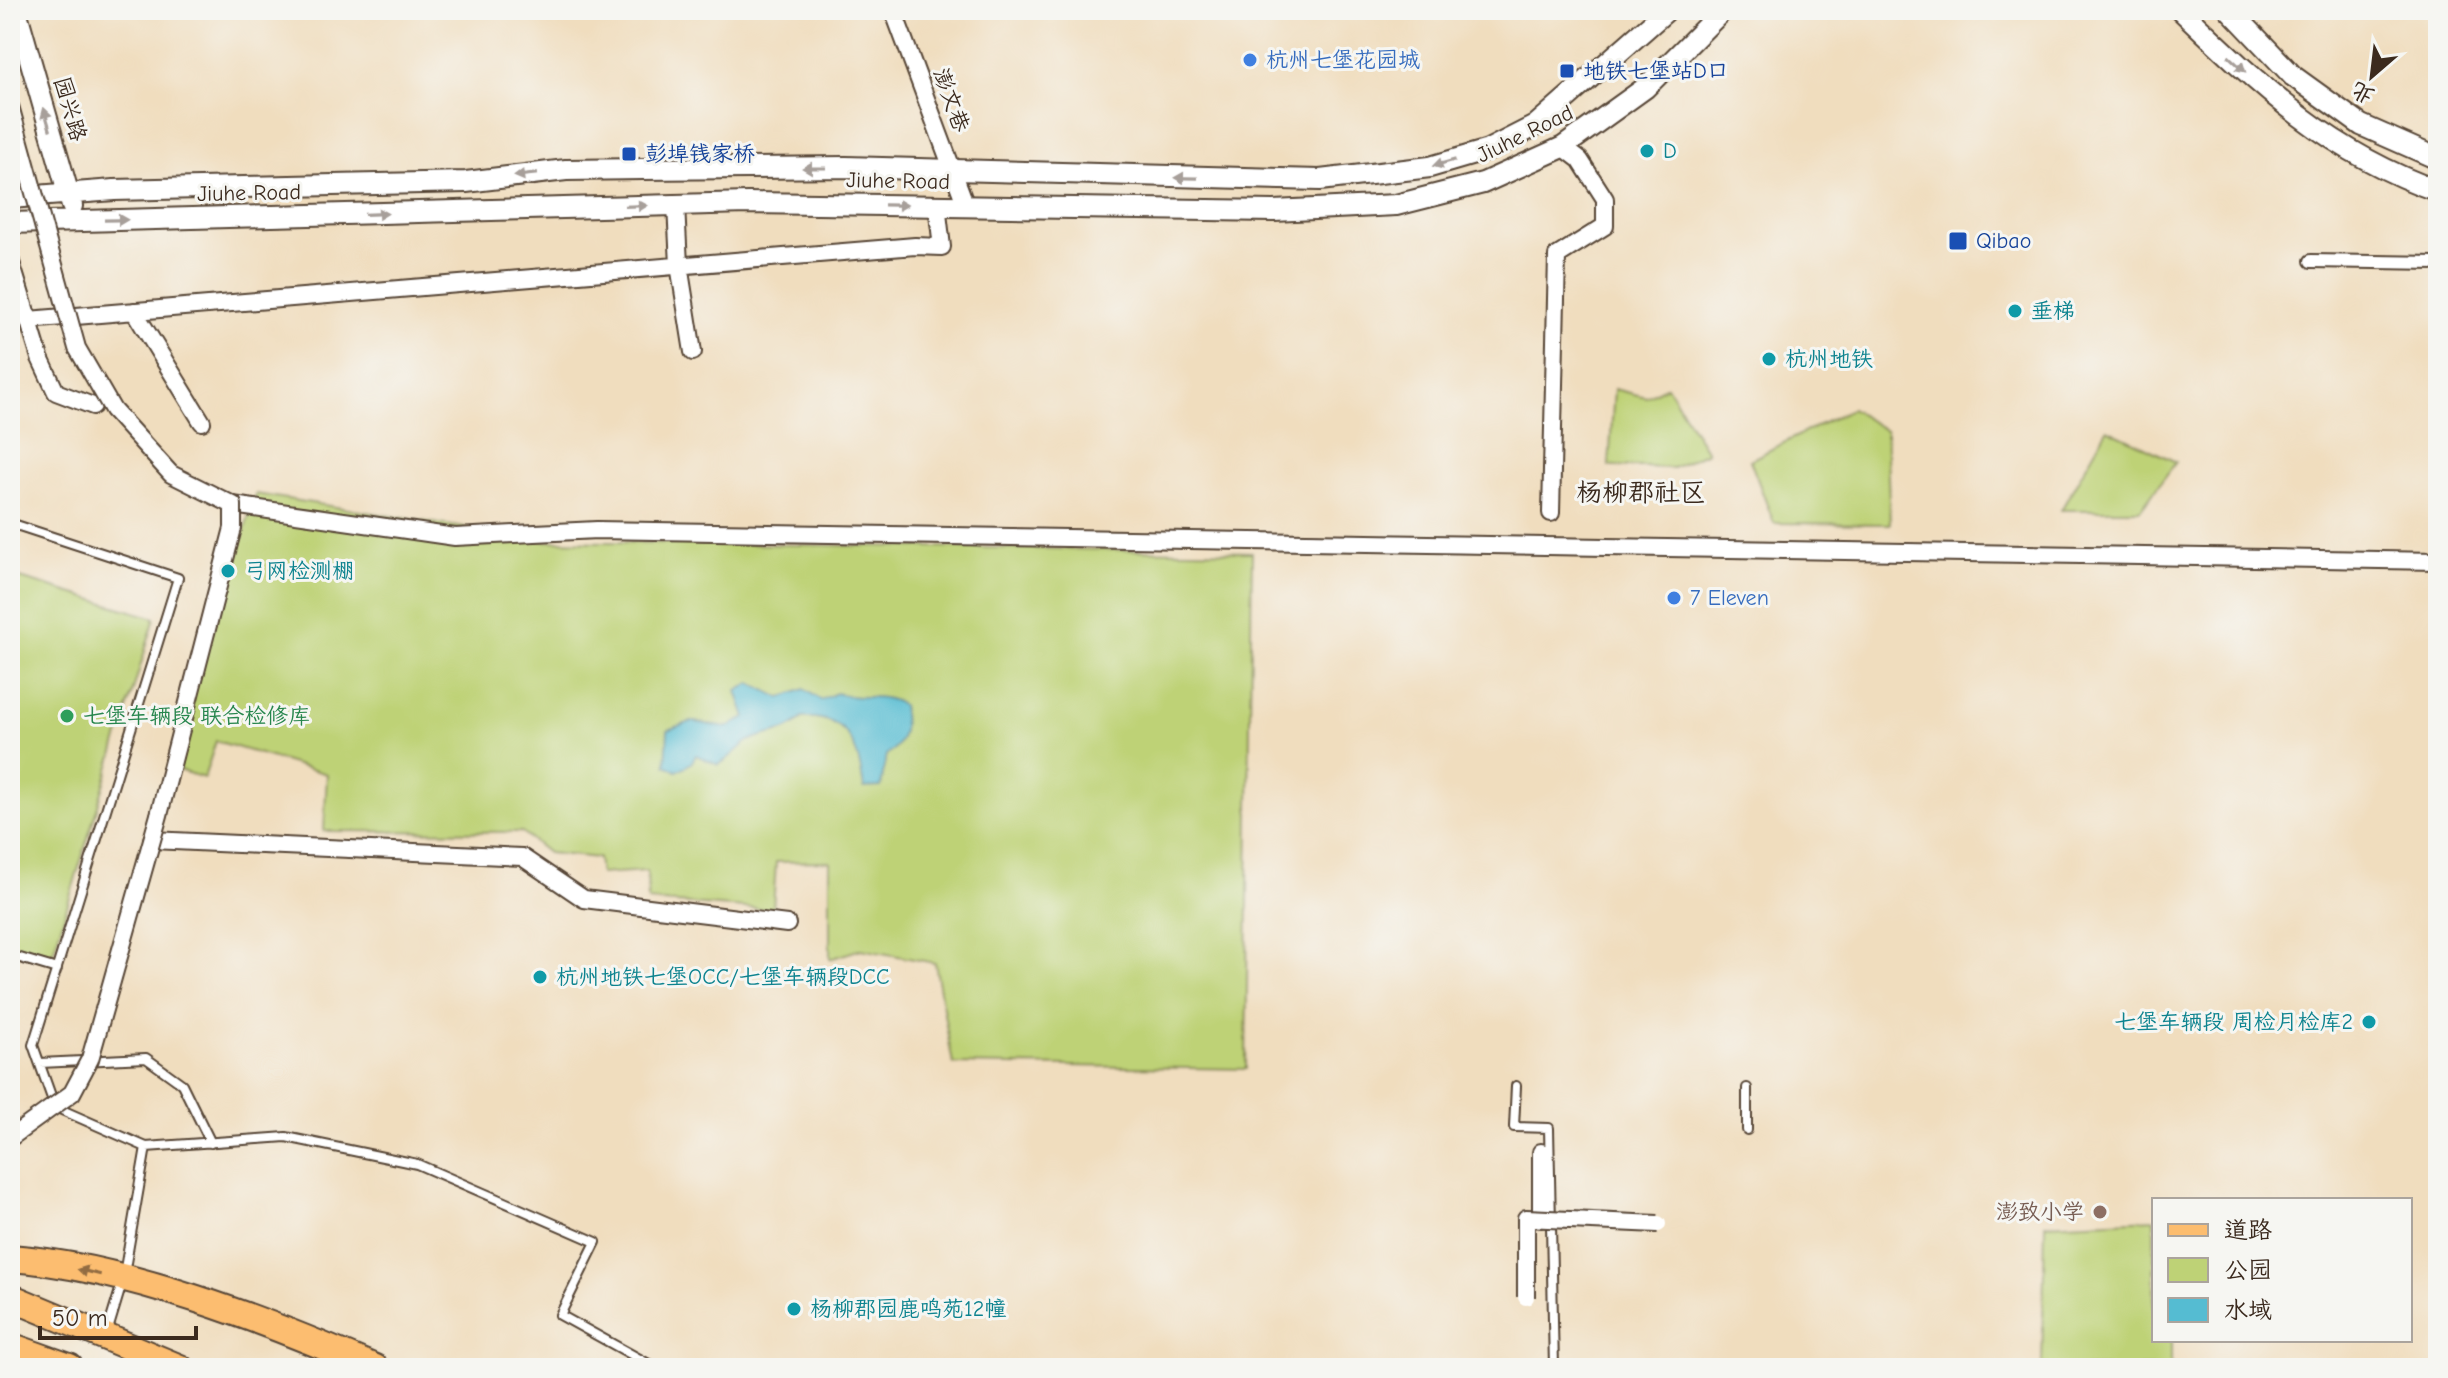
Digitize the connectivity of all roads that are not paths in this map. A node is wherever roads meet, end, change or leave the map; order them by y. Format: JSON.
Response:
{"nodes":[{"id":1,"x":16,"y":10,"type":"edge"},
{"id":2,"x":893,"y":10,"type":"edge"},
{"id":3,"x":1667,"y":10,"type":"edge"},
{"id":4,"x":1723,"y":10,"type":"edge"},
{"id":5,"x":2181,"y":10,"type":"edge"},
{"id":6,"x":2230,"y":10,"type":"edge"},
{"id":7,"x":10,"y":106,"type":"edge"},
{"id":8,"x":1563,"y":147,"type":"junction"},
{"id":9,"x":2438,"y":159,"type":"edge"},
{"id":10,"x":954,"y":172,"type":"junction"},
{"id":11,"x":2438,"y":191,"type":"edge"},
{"id":12,"x":69,"y":194,"type":"junction"},
{"id":13,"x":10,"y":198,"type":"edge"},
{"id":14,"x":676,"y":205,"type":"junction"},
{"id":15,"x":937,"y":205,"type":"junction"},
{"id":16,"x":966,"y":206,"type":"junction"},
{"id":17,"x":77,"y":221,"type":"junction"},
{"id":18,"x":10,"y":223,"type":"edge"},
{"id":19,"x":10,"y":259,"type":"edge"},
{"id":20,"x":2311,"y":261,"type":"dead end"},
{"id":21,"x":2438,"y":263,"type":"edge"},
{"id":22,"x":679,"y":265,"type":"junction"},
{"id":23,"x":134,"y":311,"type":"junction"},
{"id":24,"x":28,"y":320,"type":"junction"},
{"id":25,"x":693,"y":352,"type":"dead end"},
{"id":26,"x":93,"y":406,"type":"dead end"},
{"id":27,"x":202,"y":422,"type":"dead end"},
{"id":28,"x":233,"y":505,"type":"junction"},
{"id":29,"x":1551,"y":513,"type":"dead end"},
{"id":30,"x":10,"y":523,"type":"edge"},
{"id":31,"x":2438,"y":561,"type":"edge"},
{"id":32,"x":152,"y":840,"type":"junction"},
{"id":33,"x":787,"y":924,"type":"dead end"},
{"id":34,"x":10,"y":955,"type":"edge"},
{"id":35,"x":57,"y":969,"type":"junction"},
{"id":36,"x":40,"y":1063,"type":"junction"},
{"id":37,"x":1516,"y":1086,"type":"dead end"},
{"id":38,"x":1747,"y":1088,"type":"dead end"},
{"id":39,"x":55,"y":1107,"type":"junction"},
{"id":40,"x":10,"y":1125,"type":"edge"},
{"id":41,"x":1747,"y":1130,"type":"dead end"},
{"id":42,"x":10,"y":1138,"type":"edge"},
{"id":43,"x":211,"y":1143,"type":"junction"},
{"id":44,"x":146,"y":1147,"type":"junction"},
{"id":45,"x":1541,"y":1152,"type":"dead end"},
{"id":46,"x":1541,"y":1219,"type":"junction"},
{"id":47,"x":1658,"y":1224,"type":"dead end"},
{"id":48,"x":10,"y":1258,"type":"edge"},
{"id":49,"x":123,"y":1280,"type":"junction"},
{"id":50,"x":10,"y":1297,"type":"edge"},
{"id":51,"x":1526,"y":1297,"type":"dead end"},
{"id":52,"x":105,"y":1337,"type":"junction"},
{"id":53,"x":10,"y":1347,"type":"edge"},
{"id":54,"x":69,"y":1368,"type":"edge"},
{"id":55,"x":180,"y":1368,"type":"edge"},
{"id":56,"x":375,"y":1368,"type":"edge"},
{"id":57,"x":656,"y":1368,"type":"edge"},
{"id":58,"x":1554,"y":1368,"type":"edge"}],
"edges":[{"from":12,"to":1,"type":"street","name":"园兴路","one_way":true},
{"from":2,"to":10,"type":"street","name":"澎文巷"},
{"from":3,"to":10,"type":"street","name":"Jiuhe Road","one_way":true},
{"from":4,"to":8,"type":"street","name":"Jiuhe Road"},
{"from":5,"to":11,"type":"street","one_way":true},
{"from":6,"to":9,"type":"street"},
{"from":7,"to":28,"type":"street","bridge":true},
{"from":8,"to":16,"type":"street","name":"Jiuhe Road"},
{"from":8,"to":29,"type":"street"},
{"from":10,"to":12,"type":"street","name":"Jiuhe Road","one_way":true},
{"from":10,"to":16,"type":"street","name":"澎文巷"},
{"from":12,"to":13,"type":"street","name":"Jiuhe Road"},
{"from":12,"to":17,"type":"street","name":"园兴路"},
{"from":14,"to":15,"type":"street","name":"Jiuhe Road","one_way":true},
{"from":17,"to":14,"type":"street","name":"Jiuhe Road","one_way":true},
{"from":14,"to":22,"type":"street"},
{"from":15,"to":16,"type":"street","name":"Jiuhe Road"},
{"from":15,"to":22,"type":"street"},
{"from":17,"to":18,"type":"street","name":"Jiuhe Road"},
{"from":19,"to":24,"type":"street"},
{"from":20,"to":21,"type":"street"},
{"from":22,"to":23,"type":"street"},
{"from":22,"to":25,"type":"street"},
{"from":23,"to":24,"type":"street"},
{"from":23,"to":27,"type":"street"},
{"from":24,"to":26,"type":"street"},
{"from":28,"to":31,"type":"street"},
{"from":28,"to":32,"type":"street","bridge":true},
{"from":30,"to":35,"type":"lane"},
{"from":32,"to":33,"type":"street"},
{"from":32,"to":42,"type":"street","bridge":true},
{"from":34,"to":35,"type":"lane"},
{"from":35,"to":36,"type":"lane"},
{"from":36,"to":39,"type":"lane"},
{"from":36,"to":43,"type":"lane"},
{"from":37,"to":58,"type":"lane"},
{"from":38,"to":41,"type":"lane"},
{"from":39,"to":40,"type":"lane"},
{"from":39,"to":44,"type":"lane"},
{"from":43,"to":44,"type":"lane"},
{"from":43,"to":57,"type":"lane"},
{"from":44,"to":49,"type":"lane"},
{"from":45,"to":46,"type":"street"},
{"from":46,"to":47,"type":"street","bridge":true},
{"from":46,"to":51,"type":"street","bridge":true},
{"from":49,"to":48,"type":"main road","one_way":true},
{"from":49,"to":52,"type":"lane"},
{"from":49,"to":56,"type":"main road"},
{"from":50,"to":52,"type":"main road"},
{"from":52,"to":55,"type":"main road"},
{"from":53,"to":54,"type":"highway"}]}
